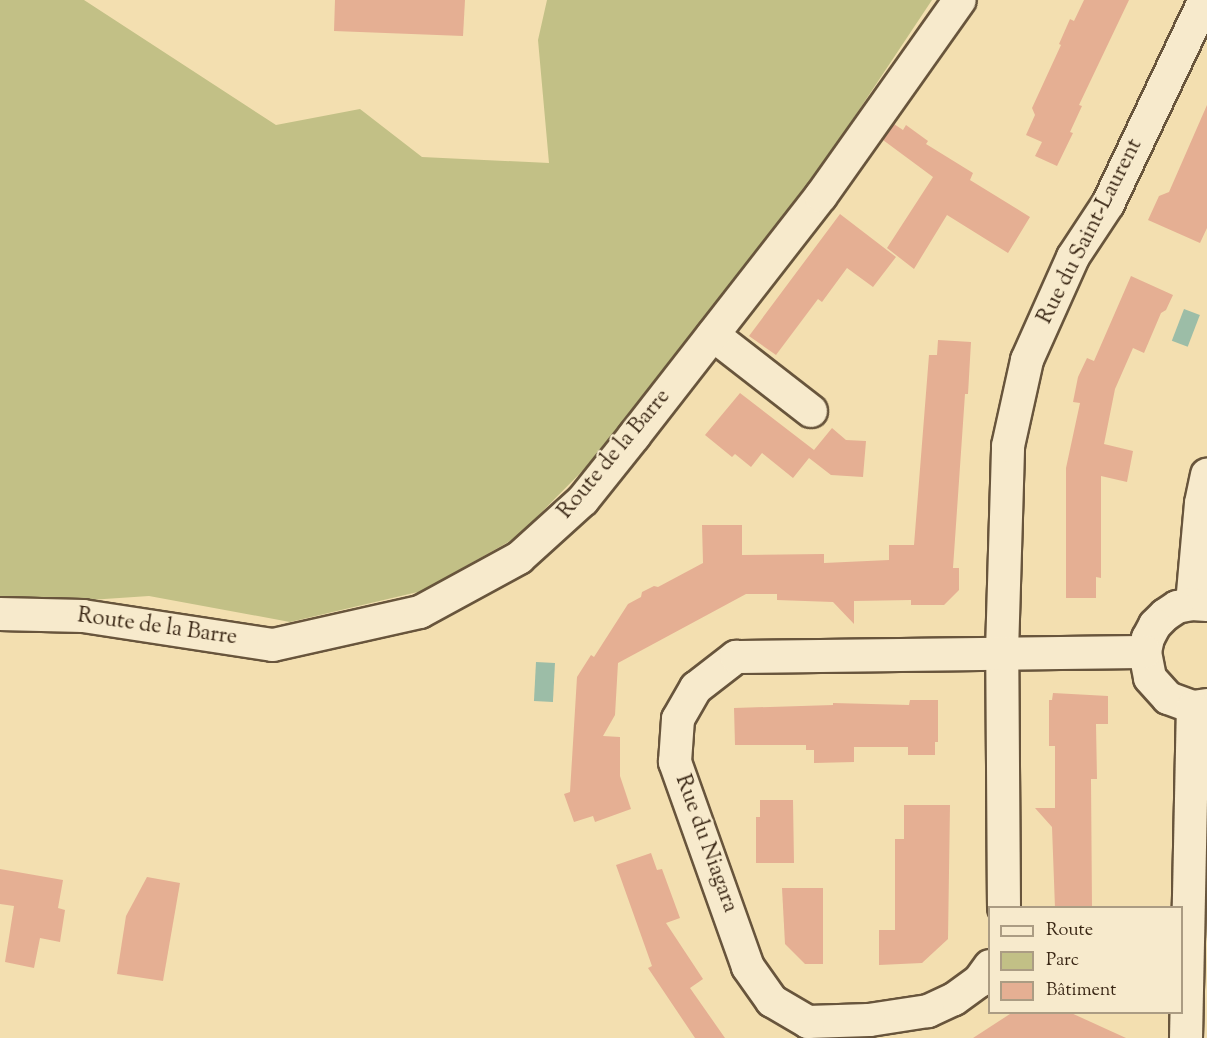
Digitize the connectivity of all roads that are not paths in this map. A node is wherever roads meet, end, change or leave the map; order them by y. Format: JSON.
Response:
{"nodes":[{"id":1,"x":960,"y":0,"type":"edge"},
{"id":2,"x":1206,"y":0,"type":"edge"},
{"id":3,"x":713,"y":335,"type":"junction"},
{"id":4,"x":811,"y":411,"type":"dead end"},
{"id":5,"x":1207,"y":475,"type":"edge"},
{"id":6,"x":1199,"y":604,"type":"edge"},
{"id":7,"x":0,"y":614,"type":"edge"},
{"id":8,"x":1002,"y":652,"type":"junction"},
{"id":9,"x":1145,"y":652,"type":"junction"},
{"id":10,"x":1200,"y":706,"type":"edge"},
{"id":11,"x":1004,"y":906,"type":"edge"},
{"id":12,"x":988,"y":969,"type":"edge"},
{"id":13,"x":1185,"y":1038,"type":"edge"}],
"edges":[{"from":1,"to":3,"type":"street","name":"Route de la Barre"},
{"from":2,"to":8,"type":"street","name":"Rue du Saint-Laurent"},
{"from":3,"to":4,"type":"street"},
{"from":3,"to":7,"type":"street","name":"Route de la Barre"},
{"from":5,"to":6,"type":"street"},
{"from":6,"to":9,"type":"street"},
{"from":8,"to":9,"type":"street","name":"Rue du Niagara"},
{"from":8,"to":11,"type":"street"},
{"from":8,"to":12,"type":"street","name":"Rue du Niagara"},
{"from":9,"to":10,"type":"street"},
{"from":10,"to":13,"type":"street"}]}
